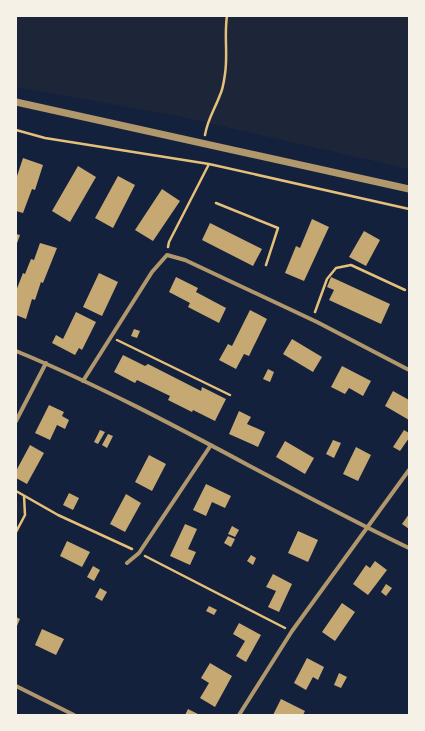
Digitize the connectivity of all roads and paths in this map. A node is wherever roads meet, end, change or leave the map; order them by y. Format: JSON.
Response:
{"nodes":[{"id":1,"x":227,"y":16,"type":"edge"},
{"id":2,"x":16,"y":102,"type":"edge"},
{"id":3,"x":16,"y":130,"type":"edge"},
{"id":4,"x":204,"y":143,"type":"junction"},
{"id":5,"x":209,"y":164,"type":"junction"},
{"id":6,"x":409,"y":189,"type":"edge"},
{"id":7,"x":216,"y":203,"type":"dead end"},
{"id":8,"x":409,"y":209,"type":"edge"},
{"id":9,"x":167,"y":255,"type":"junction"},
{"id":10,"x":266,"y":265,"type":"dead end"},
{"id":11,"x":405,"y":290,"type":"dead end"},
{"id":12,"x":312,"y":320,"type":"junction"},
{"id":13,"x":111,"y":337,"type":"junction"},
{"id":14,"x":16,"y":351,"type":"edge"},
{"id":15,"x":46,"y":363,"type":"junction"},
{"id":16,"x":409,"y":370,"type":"edge"},
{"id":17,"x":83,"y":382,"type":"junction"},
{"id":18,"x":230,"y":396,"type":"dead end"},
{"id":19,"x":16,"y":421,"type":"edge"},
{"id":20,"x":211,"y":445,"type":"junction"},
{"id":21,"x":409,"y":470,"type":"edge"},
{"id":22,"x":16,"y":492,"type":"edge"},
{"id":23,"x":24,"y":496,"type":"junction"},
{"id":24,"x":368,"y":529,"type":"junction"},
{"id":25,"x":16,"y":532,"type":"edge"},
{"id":26,"x":409,"y":548,"type":"edge"},
{"id":27,"x":139,"y":553,"type":"junction"},
{"id":28,"x":127,"y":563,"type":"dead end"},
{"id":29,"x":292,"y":631,"type":"junction"},
{"id":30,"x":16,"y":686,"type":"edge"},
{"id":31,"x":74,"y":715,"type":"edge"},
{"id":32,"x":239,"y":715,"type":"edge"}],
"edges":[{"from":1,"to":4,"type":"path"},
{"from":2,"to":4,"type":"street"},
{"from":3,"to":5,"type":"path"},
{"from":4,"to":6,"type":"street"},
{"from":5,"to":8,"type":"path"},
{"from":5,"to":9,"type":"path"},
{"from":7,"to":10,"type":"path"},
{"from":9,"to":12,"type":"street"},
{"from":9,"to":13,"type":"street"},
{"from":11,"to":12,"type":"path"},
{"from":12,"to":16,"type":"street"},
{"from":13,"to":17,"type":"street"},
{"from":13,"to":18,"type":"path"},
{"from":14,"to":15,"type":"street"},
{"from":15,"to":17,"type":"street"},
{"from":15,"to":19,"type":"street"},
{"from":17,"to":20,"type":"street"},
{"from":20,"to":24,"type":"street"},
{"from":20,"to":27,"type":"street"},
{"from":21,"to":24,"type":"street"},
{"from":22,"to":23,"type":"path"},
{"from":23,"to":25,"type":"path"},
{"from":23,"to":27,"type":"path"},
{"from":24,"to":26,"type":"street"},
{"from":24,"to":29,"type":"street"},
{"from":27,"to":28,"type":"street"},
{"from":27,"to":29,"type":"path"},
{"from":29,"to":32,"type":"street"},
{"from":30,"to":31,"type":"street"}]}
